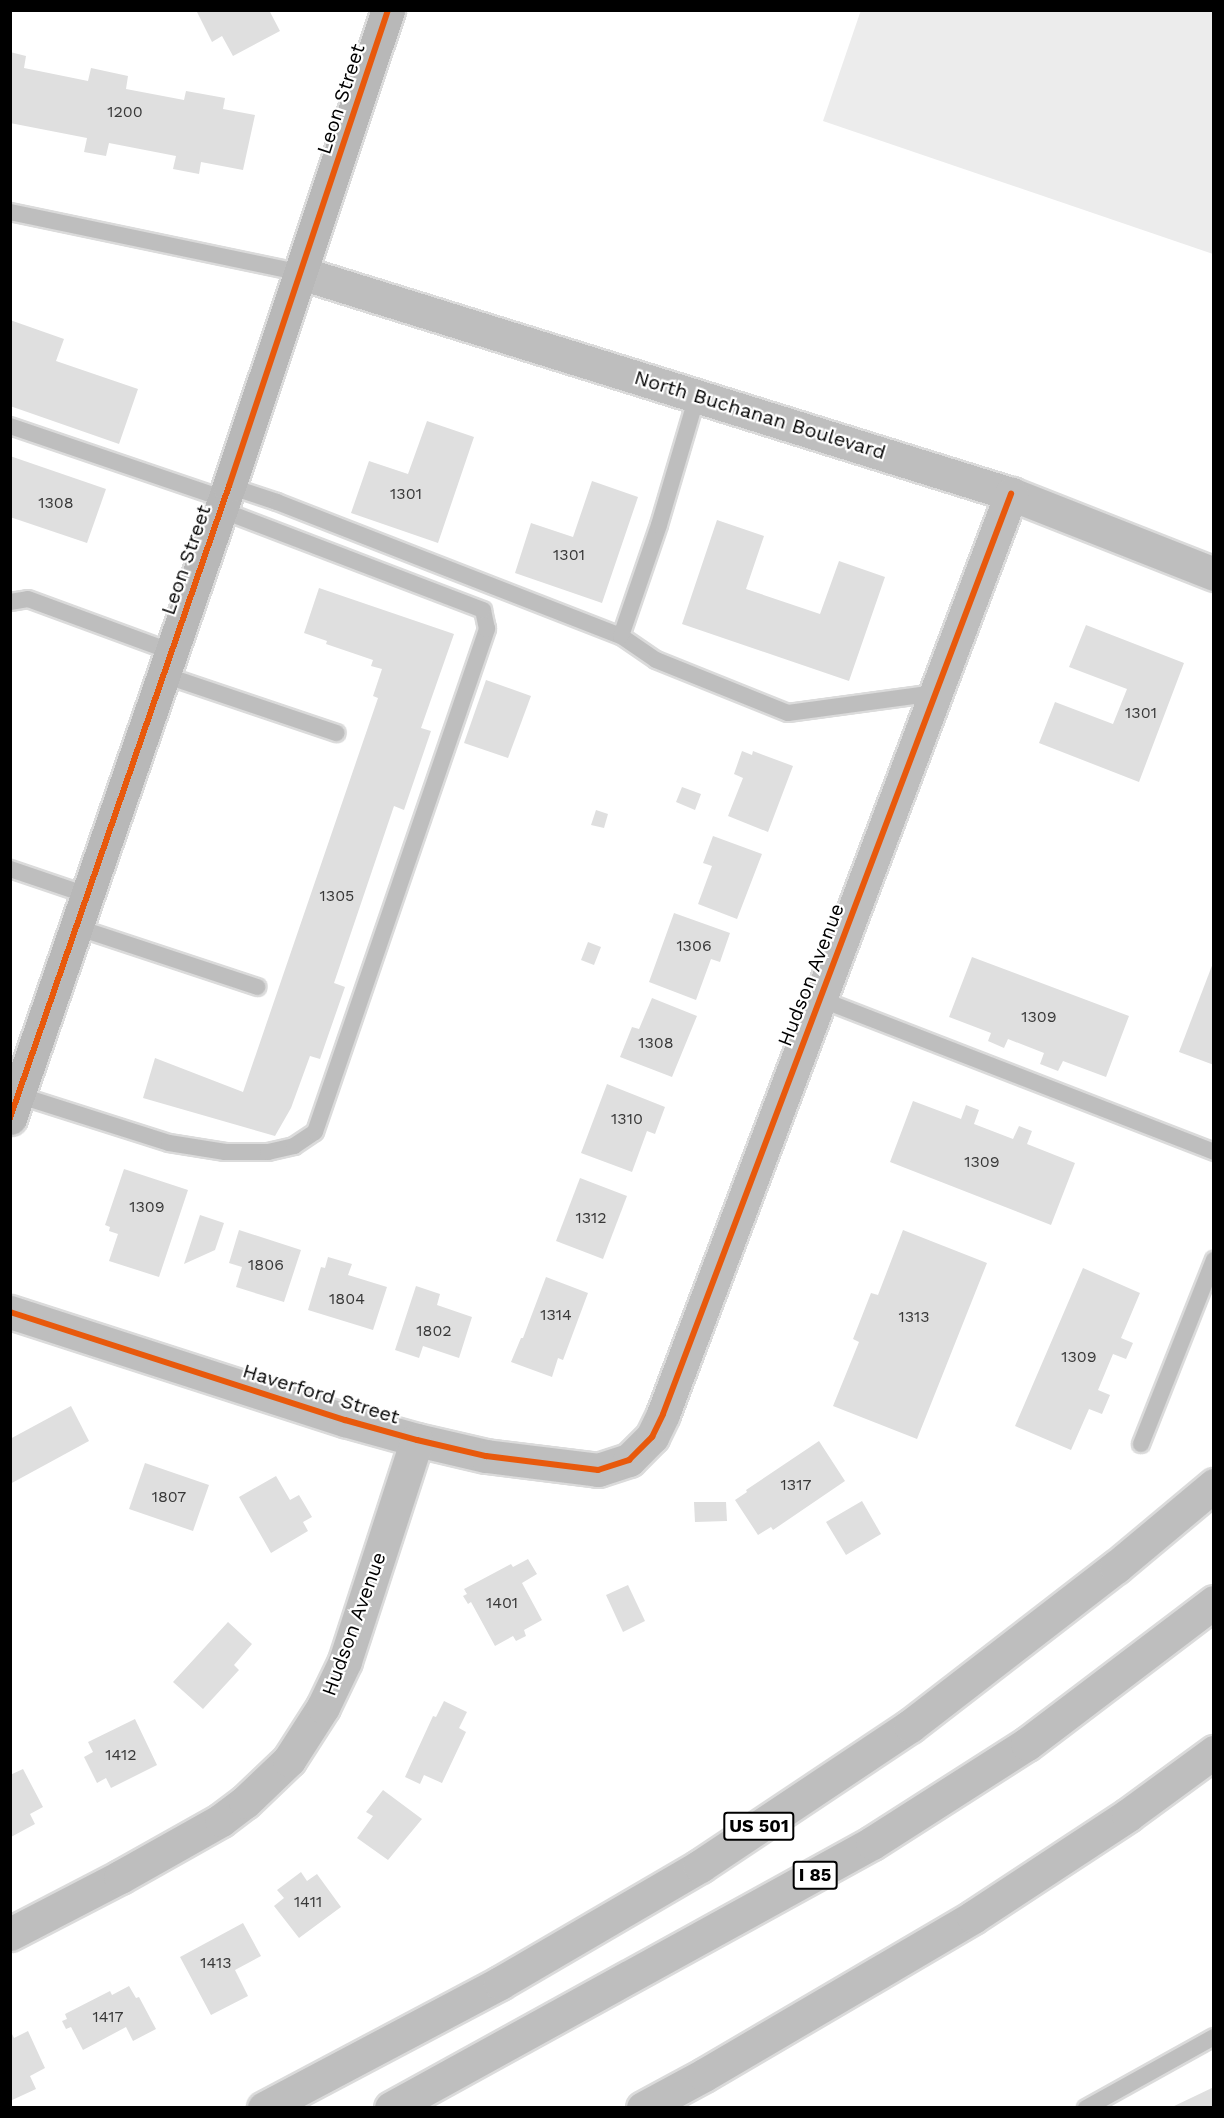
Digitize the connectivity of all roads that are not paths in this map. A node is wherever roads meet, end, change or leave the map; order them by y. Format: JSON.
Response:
{"nodes":[{"id":1,"x":388,"y":10,"type":"edge"},
{"id":2,"x":10,"y":213,"type":"edge"},
{"id":3,"x":301,"y":273,"type":"junction"},
{"id":4,"x":697,"y":396,"type":"junction"},
{"id":5,"x":10,"y":426,"type":"edge"},
{"id":6,"x":1011,"y":494,"type":"junction"},
{"id":7,"x":225,"y":498,"type":"junction"},
{"id":8,"x":1214,"y":574,"type":"edge"},
{"id":9,"x":10,"y":602,"type":"edge"},
{"id":10,"x":621,"y":636,"type":"junction"},
{"id":11,"x":168,"y":663,"type":"junction"},
{"id":12,"x":936,"y":693,"type":"junction"},
{"id":13,"x":336,"y":733,"type":"dead end"},
{"id":14,"x":10,"y":868,"type":"edge"},
{"id":15,"x":87,"y":895,"type":"junction"},
{"id":16,"x":76,"y":927,"type":"junction"},
{"id":17,"x":257,"y":987,"type":"dead end"},
{"id":18,"x":820,"y":999,"type":"junction"},
{"id":19,"x":14,"y":1106,"type":"edge"},
{"id":20,"x":1214,"y":1152,"type":"edge"},
{"id":21,"x":1214,"y":1260,"type":"edge"},
{"id":22,"x":10,"y":1312,"type":"edge"},
{"id":23,"x":417,"y":1440,"type":"junction"},
{"id":24,"x":1141,"y":1444,"type":"dead end"},
{"id":25,"x":629,"y":1460,"type":"joint"},
{"id":26,"x":1214,"y":1485,"type":"edge"},
{"id":27,"x":1214,"y":1602,"type":"edge"},
{"id":28,"x":1214,"y":1752,"type":"edge"},
{"id":29,"x":10,"y":1934,"type":"edge"},
{"id":30,"x":1214,"y":2037,"type":"edge"},
{"id":31,"x":264,"y":2108,"type":"edge"},
{"id":32,"x":391,"y":2108,"type":"edge"},
{"id":33,"x":643,"y":2108,"type":"edge"},
{"id":34,"x":1086,"y":2108,"type":"edge"}],
"edges":[{"from":1,"to":3,"type":"street","name":"Leon Street"},
{"from":2,"to":3,"type":"lane"},
{"from":3,"to":4,"type":"main road","name":"North Buchanan Boulevard"},
{"from":3,"to":7,"type":"street","name":"Leon Street"},
{"from":4,"to":6,"type":"main road","name":"North Buchanan Boulevard"},
{"from":4,"to":10,"type":"lane"},
{"from":5,"to":7,"type":"lane"},
{"from":6,"to":8,"type":"main road","name":"North Buchanan Boulevard"},
{"from":6,"to":12,"type":"main road","name":"Hudson Avenue"},
{"from":7,"to":10,"type":"lane"},
{"from":7,"to":11,"type":"street","name":"Leon Street"},
{"from":7,"to":19,"type":"lane"},
{"from":9,"to":11,"type":"lane"},
{"from":10,"to":12,"type":"lane"},
{"from":11,"to":13,"type":"lane"},
{"from":11,"to":15,"type":"street","name":"Leon Street"},
{"from":12,"to":18,"type":"main road","name":"Hudson Avenue"},
{"from":14,"to":15,"type":"lane"},
{"from":15,"to":16,"type":"street","name":"Leon Street"},
{"from":16,"to":17,"type":"lane"},
{"from":16,"to":19,"type":"street","name":"Leon Street"},
{"from":18,"to":20,"type":"lane"},
{"from":18,"to":25,"type":"main road","name":"Hudson Avenue"},
{"from":21,"to":24,"type":"lane"},
{"from":22,"to":23,"type":"main road","name":"Haverford Street"},
{"from":23,"to":25,"type":"main road","name":"Haverford Street"},
{"from":23,"to":29,"type":"main road","name":"Hudson Avenue"},
{"from":26,"to":31,"type":"main road","number":"US 501"},
{"from":27,"to":32,"type":"main road","number":"I 85"},
{"from":28,"to":33,"type":"main road"},
{"from":30,"to":34,"type":"lane"}]}
